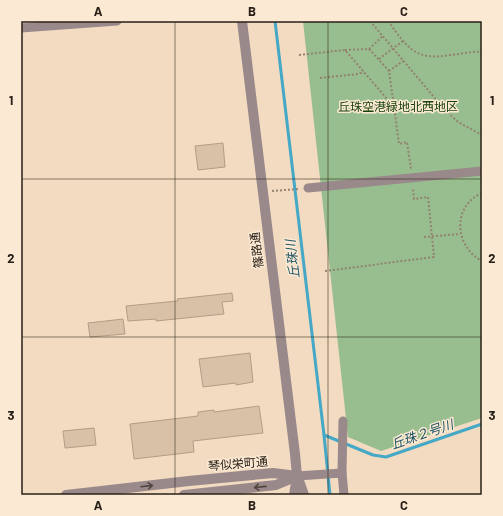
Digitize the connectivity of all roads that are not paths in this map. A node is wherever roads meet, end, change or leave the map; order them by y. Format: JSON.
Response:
{"nodes":[{"id":1,"x":116,"y":21,"type":"edge"},
{"id":2,"x":242,"y":21,"type":"edge"},
{"id":3,"x":21,"y":28,"type":"edge"},
{"id":4,"x":482,"y":171,"type":"edge"},
{"id":5,"x":308,"y":188,"type":"dead end"},
{"id":6,"x":343,"y":421,"type":"dead end"},
{"id":7,"x":339,"y":473,"type":"junction"},
{"id":8,"x":297,"y":476,"type":"junction"},
{"id":9,"x":189,"y":481,"type":"junction"},
{"id":10,"x":66,"y":495,"type":"edge"},
{"id":11,"x":188,"y":495,"type":"edge"},
{"id":12,"x":294,"y":495,"type":"edge"},
{"id":13,"x":304,"y":495,"type":"edge"},
{"id":14,"x":344,"y":495,"type":"edge"}],
"edges":[{"from":1,"to":3,"type":"street"},
{"from":2,"to":8,"type":"street","name":"篠路通"},
{"from":4,"to":5,"type":"street"},
{"from":6,"to":7,"type":"street"},
{"from":7,"to":8,"type":"street"},
{"from":7,"to":14,"type":"street"},
{"from":8,"to":9,"type":"street","name":"琴似栄町通"},
{"from":8,"to":11,"type":"street","name":"琴似栄町通","one_way":true},
{"from":8,"to":12,"type":"street","name":"篠路通"},
{"from":8,"to":13,"type":"street","name":"篠路通"},
{"from":10,"to":9,"type":"street","name":"琴似栄町通","one_way":true},
{"from":9,"to":11,"type":"street"}]}
